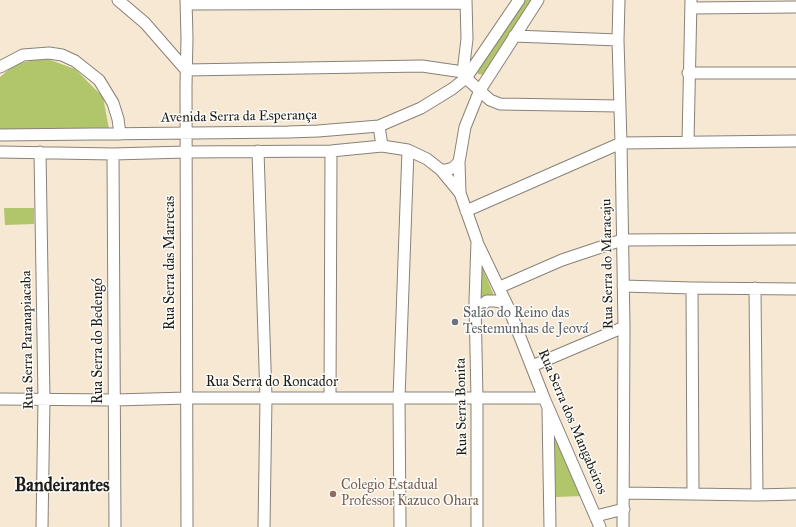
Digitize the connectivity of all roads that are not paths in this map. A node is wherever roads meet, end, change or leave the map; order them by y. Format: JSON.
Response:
{"nodes":[{"id":1,"x":118,"y":0,"type":"edge"},
{"id":2,"x":519,"y":0,"type":"edge"},
{"id":3,"x":538,"y":0,"type":"edge"},
{"id":4,"x":619,"y":0,"type":"edge"},
{"id":5,"x":466,"y":1,"type":"edge"},
{"id":6,"x":186,"y":2,"type":"edge"},
{"id":7,"x":691,"y":4,"type":"edge"},
{"id":8,"x":796,"y":7,"type":"edge"},
{"id":9,"x":514,"y":36,"type":"junction"},
{"id":10,"x":187,"y":38,"type":"junction"},
{"id":11,"x":618,"y":40,"type":"junction"},
{"id":12,"x":488,"y":45,"type":"junction"},
{"id":13,"x":167,"y":47,"type":"junction"},
{"id":14,"x":466,"y":47,"type":"junction"},
{"id":15,"x":0,"y":67,"type":"edge"},
{"id":16,"x":442,"y":69,"type":"junction"},
{"id":17,"x":186,"y":70,"type":"junction"},
{"id":18,"x":688,"y":73,"type":"junction"},
{"id":19,"x":796,"y":73,"type":"edge"},
{"id":20,"x":464,"y":75,"type":"junction"},
{"id":21,"x":452,"y":90,"type":"junction"},
{"id":22,"x":480,"y":90,"type":"junction"},
{"id":23,"x":619,"y":106,"type":"junction"},
{"id":24,"x":379,"y":126,"type":"junction"},
{"id":25,"x":186,"y":133,"type":"junction"},
{"id":26,"x":120,"y":134,"type":"junction"},
{"id":27,"x":0,"y":135,"type":"edge"},
{"id":28,"x":796,"y":141,"type":"edge"},
{"id":29,"x":688,"y":142,"type":"junction"},
{"id":30,"x":621,"y":143,"type":"junction"},
{"id":31,"x":382,"y":146,"type":"junction"},
{"id":32,"x":408,"y":150,"type":"junction"},
{"id":33,"x":331,"y":151,"type":"junction"},
{"id":34,"x":0,"y":152,"type":"edge"},
{"id":35,"x":40,"y":152,"type":"junction"},
{"id":36,"x":186,"y":152,"type":"junction"},
{"id":37,"x":258,"y":152,"type":"junction"},
{"id":38,"x":113,"y":154,"type":"junction"},
{"id":39,"x":459,"y":162,"type":"junction"},
{"id":40,"x":441,"y":170,"type":"junction"},
{"id":41,"x":460,"y":193,"type":"junction"},
{"id":42,"x":466,"y":211,"type":"junction"},
{"id":43,"x":796,"y":239,"type":"edge"},
{"id":44,"x":622,"y":240,"type":"junction"},
{"id":45,"x":477,"y":241,"type":"junction"},
{"id":46,"x":623,"y":286,"type":"junction"},
{"id":47,"x":500,"y":287,"type":"junction"},
{"id":48,"x":692,"y":288,"type":"junction"},
{"id":49,"x":756,"y":288,"type":"junction"},
{"id":50,"x":796,"y":289,"type":"edge"},
{"id":51,"x":509,"y":309,"type":"junction"},
{"id":52,"x":475,"y":314,"type":"junction"},
{"id":53,"x":624,"y":327,"type":"junction"},
{"id":54,"x":532,"y":366,"type":"junction"},
{"id":55,"x":187,"y":398,"type":"junction"},
{"id":56,"x":266,"y":398,"type":"junction"},
{"id":57,"x":330,"y":398,"type":"junction"},
{"id":58,"x":399,"y":398,"type":"junction"},
{"id":59,"x":0,"y":399,"type":"edge"},
{"id":60,"x":477,"y":399,"type":"junction"},
{"id":61,"x":44,"y":400,"type":"junction"},
{"id":62,"x":115,"y":400,"type":"junction"},
{"id":63,"x":546,"y":401,"type":"junction"},
{"id":64,"x":624,"y":493,"type":"junction"},
{"id":65,"x":693,"y":494,"type":"junction"},
{"id":66,"x":796,"y":494,"type":"edge"},
{"id":67,"x":757,"y":495,"type":"junction"},
{"id":68,"x":624,"y":509,"type":"junction"},
{"id":69,"x":596,"y":516,"type":"junction"},
{"id":70,"x":42,"y":527,"type":"edge"},
{"id":71,"x":115,"y":527,"type":"edge"},
{"id":72,"x":187,"y":527,"type":"edge"},
{"id":73,"x":264,"y":527,"type":"edge"},
{"id":74,"x":400,"y":527,"type":"edge"},
{"id":75,"x":477,"y":527,"type":"edge"},
{"id":76,"x":550,"y":527,"type":"edge"},
{"id":77,"x":600,"y":527,"type":"edge"},
{"id":78,"x":623,"y":527,"type":"edge"}],
"edges":[{"from":1,"to":13,"type":"street"},
{"from":2,"to":12,"type":"street","name":"Avenida Serra da Esperança"},
{"from":3,"to":9,"type":"street"},
{"from":4,"to":11,"type":"street","name":"Rua Serra do Maracaju"},
{"from":5,"to":6,"type":"street"},
{"from":5,"to":14,"type":"street"},
{"from":6,"to":10,"type":"street","name":"Rua Serra das Marrecas"},
{"from":7,"to":8,"type":"street"},
{"from":7,"to":18,"type":"street"},
{"from":9,"to":11,"type":"street"},
{"from":9,"to":22,"type":"street"},
{"from":10,"to":13,"type":"street"},
{"from":10,"to":17,"type":"street","name":"Rua Serra das Marrecas"},
{"from":11,"to":23,"type":"street","name":"Rua Serra do Maracaju"},
{"from":12,"to":14,"type":"street"},
{"from":12,"to":20,"type":"street","name":"Avenida Serra da Esperança"},
{"from":13,"to":17,"type":"street"},
{"from":14,"to":20,"type":"street"},
{"from":15,"to":26,"type":"street"},
{"from":16,"to":17,"type":"street"},
{"from":16,"to":20,"type":"street"},
{"from":16,"to":21,"type":"street"},
{"from":17,"to":25,"type":"street","name":"Rua Serra das Marrecas"},
{"from":18,"to":19,"type":"street"},
{"from":18,"to":29,"type":"street"},
{"from":20,"to":21,"type":"street","name":"Avenida Serra da Esperança"},
{"from":20,"to":22,"type":"street"},
{"from":21,"to":24,"type":"street","name":"Avenida Serra da Esperança"},
{"from":22,"to":23,"type":"street"},
{"from":22,"to":39,"type":"street"},
{"from":23,"to":30,"type":"street","name":"Rua Serra do Maracaju"},
{"from":24,"to":25,"type":"street","name":"Avenida Serra da Esperança"},
{"from":24,"to":31,"type":"street"},
{"from":25,"to":26,"type":"street","name":"Avenida Serra da Esperança"},
{"from":25,"to":36,"type":"street","name":"Rua Serra das Marrecas"},
{"from":26,"to":27,"type":"street","name":"Avenida Serra da Esperança"},
{"from":28,"to":29,"type":"street"},
{"from":29,"to":30,"type":"street"},
{"from":30,"to":42,"type":"street"},
{"from":30,"to":44,"type":"street","name":"Rua Serra do Maracaju"},
{"from":31,"to":32,"type":"street"},
{"from":31,"to":33,"type":"street"},
{"from":32,"to":40,"type":"street"},
{"from":32,"to":58,"type":"street"},
{"from":33,"to":37,"type":"street"},
{"from":33,"to":57,"type":"street"},
{"from":34,"to":35,"type":"street"},
{"from":35,"to":38,"type":"street"},
{"from":35,"to":61,"type":"street","name":"Rua Serra Paranapiacaba"},
{"from":36,"to":37,"type":"street"},
{"from":36,"to":38,"type":"street"},
{"from":36,"to":55,"type":"street","name":"Rua Serra das Marrecas"},
{"from":37,"to":56,"type":"street"},
{"from":38,"to":62,"type":"street","name":"Rua Serra do Bedengó"},
{"from":39,"to":40,"type":"street"},
{"from":39,"to":41,"type":"street"},
{"from":40,"to":41,"type":"street"},
{"from":41,"to":42,"type":"street","name":"Rua Serra Bonita"},
{"from":42,"to":45,"type":"street","name":"Rua Serra Bonita"},
{"from":43,"to":44,"type":"street"},
{"from":44,"to":46,"type":"street","name":"Rua Serra do Maracaju"},
{"from":44,"to":47,"type":"street"},
{"from":45,"to":47,"type":"street","name":"Rua Serra dos Mangabeiros"},
{"from":45,"to":52,"type":"street","name":"Rua Serra Bonita"},
{"from":46,"to":48,"type":"street"},
{"from":46,"to":53,"type":"street","name":"Rua Serra do Maracaju"},
{"from":47,"to":51,"type":"street","name":"Rua Serra dos Mangabeiros"},
{"from":48,"to":49,"type":"street"},
{"from":48,"to":65,"type":"street"},
{"from":49,"to":50,"type":"street"},
{"from":49,"to":67,"type":"street"},
{"from":51,"to":52,"type":"street"},
{"from":51,"to":54,"type":"street","name":"Rua Serra dos Mangabeiros"},
{"from":52,"to":60,"type":"street","name":"Rua Serra Bonita"},
{"from":53,"to":54,"type":"street"},
{"from":53,"to":64,"type":"street","name":"Rua Serra do Maracaju"},
{"from":54,"to":63,"type":"street","name":"Rua Serra dos Mangabeiros"},
{"from":55,"to":56,"type":"street","name":"Rua Serra do Roncador"},
{"from":55,"to":62,"type":"street","name":"Rua Serra do Roncador"},
{"from":55,"to":72,"type":"street","name":"Rua Serra das Marrecas"},
{"from":56,"to":57,"type":"street","name":"Rua Serra do Roncador"},
{"from":56,"to":73,"type":"street"},
{"from":57,"to":58,"type":"street","name":"Rua Serra do Roncador"},
{"from":58,"to":60,"type":"street","name":"Rua Serra do Roncador"},
{"from":58,"to":74,"type":"street"},
{"from":59,"to":61,"type":"street","name":"Rua Serra do Roncador"},
{"from":60,"to":63,"type":"street","name":"Rua Serra do Roncador"},
{"from":60,"to":75,"type":"street","name":"Rua Serra Bonita"},
{"from":61,"to":62,"type":"street","name":"Rua Serra do Roncador"},
{"from":61,"to":70,"type":"street","name":"Rua Serra Paranapiacaba"},
{"from":62,"to":71,"type":"street","name":"Rua Serra do Bedengó"},
{"from":63,"to":69,"type":"street","name":"Rua Serra dos Mangabeiros"},
{"from":63,"to":76,"type":"street"},
{"from":64,"to":65,"type":"street"},
{"from":64,"to":68,"type":"street","name":"Rua Serra do Maracaju"},
{"from":65,"to":67,"type":"street"},
{"from":66,"to":67,"type":"street"},
{"from":68,"to":69,"type":"street"},
{"from":68,"to":78,"type":"street","name":"Rua Serra do Maracaju"},
{"from":69,"to":77,"type":"street","name":"Rua Serra dos Mangabeiros"}]}
